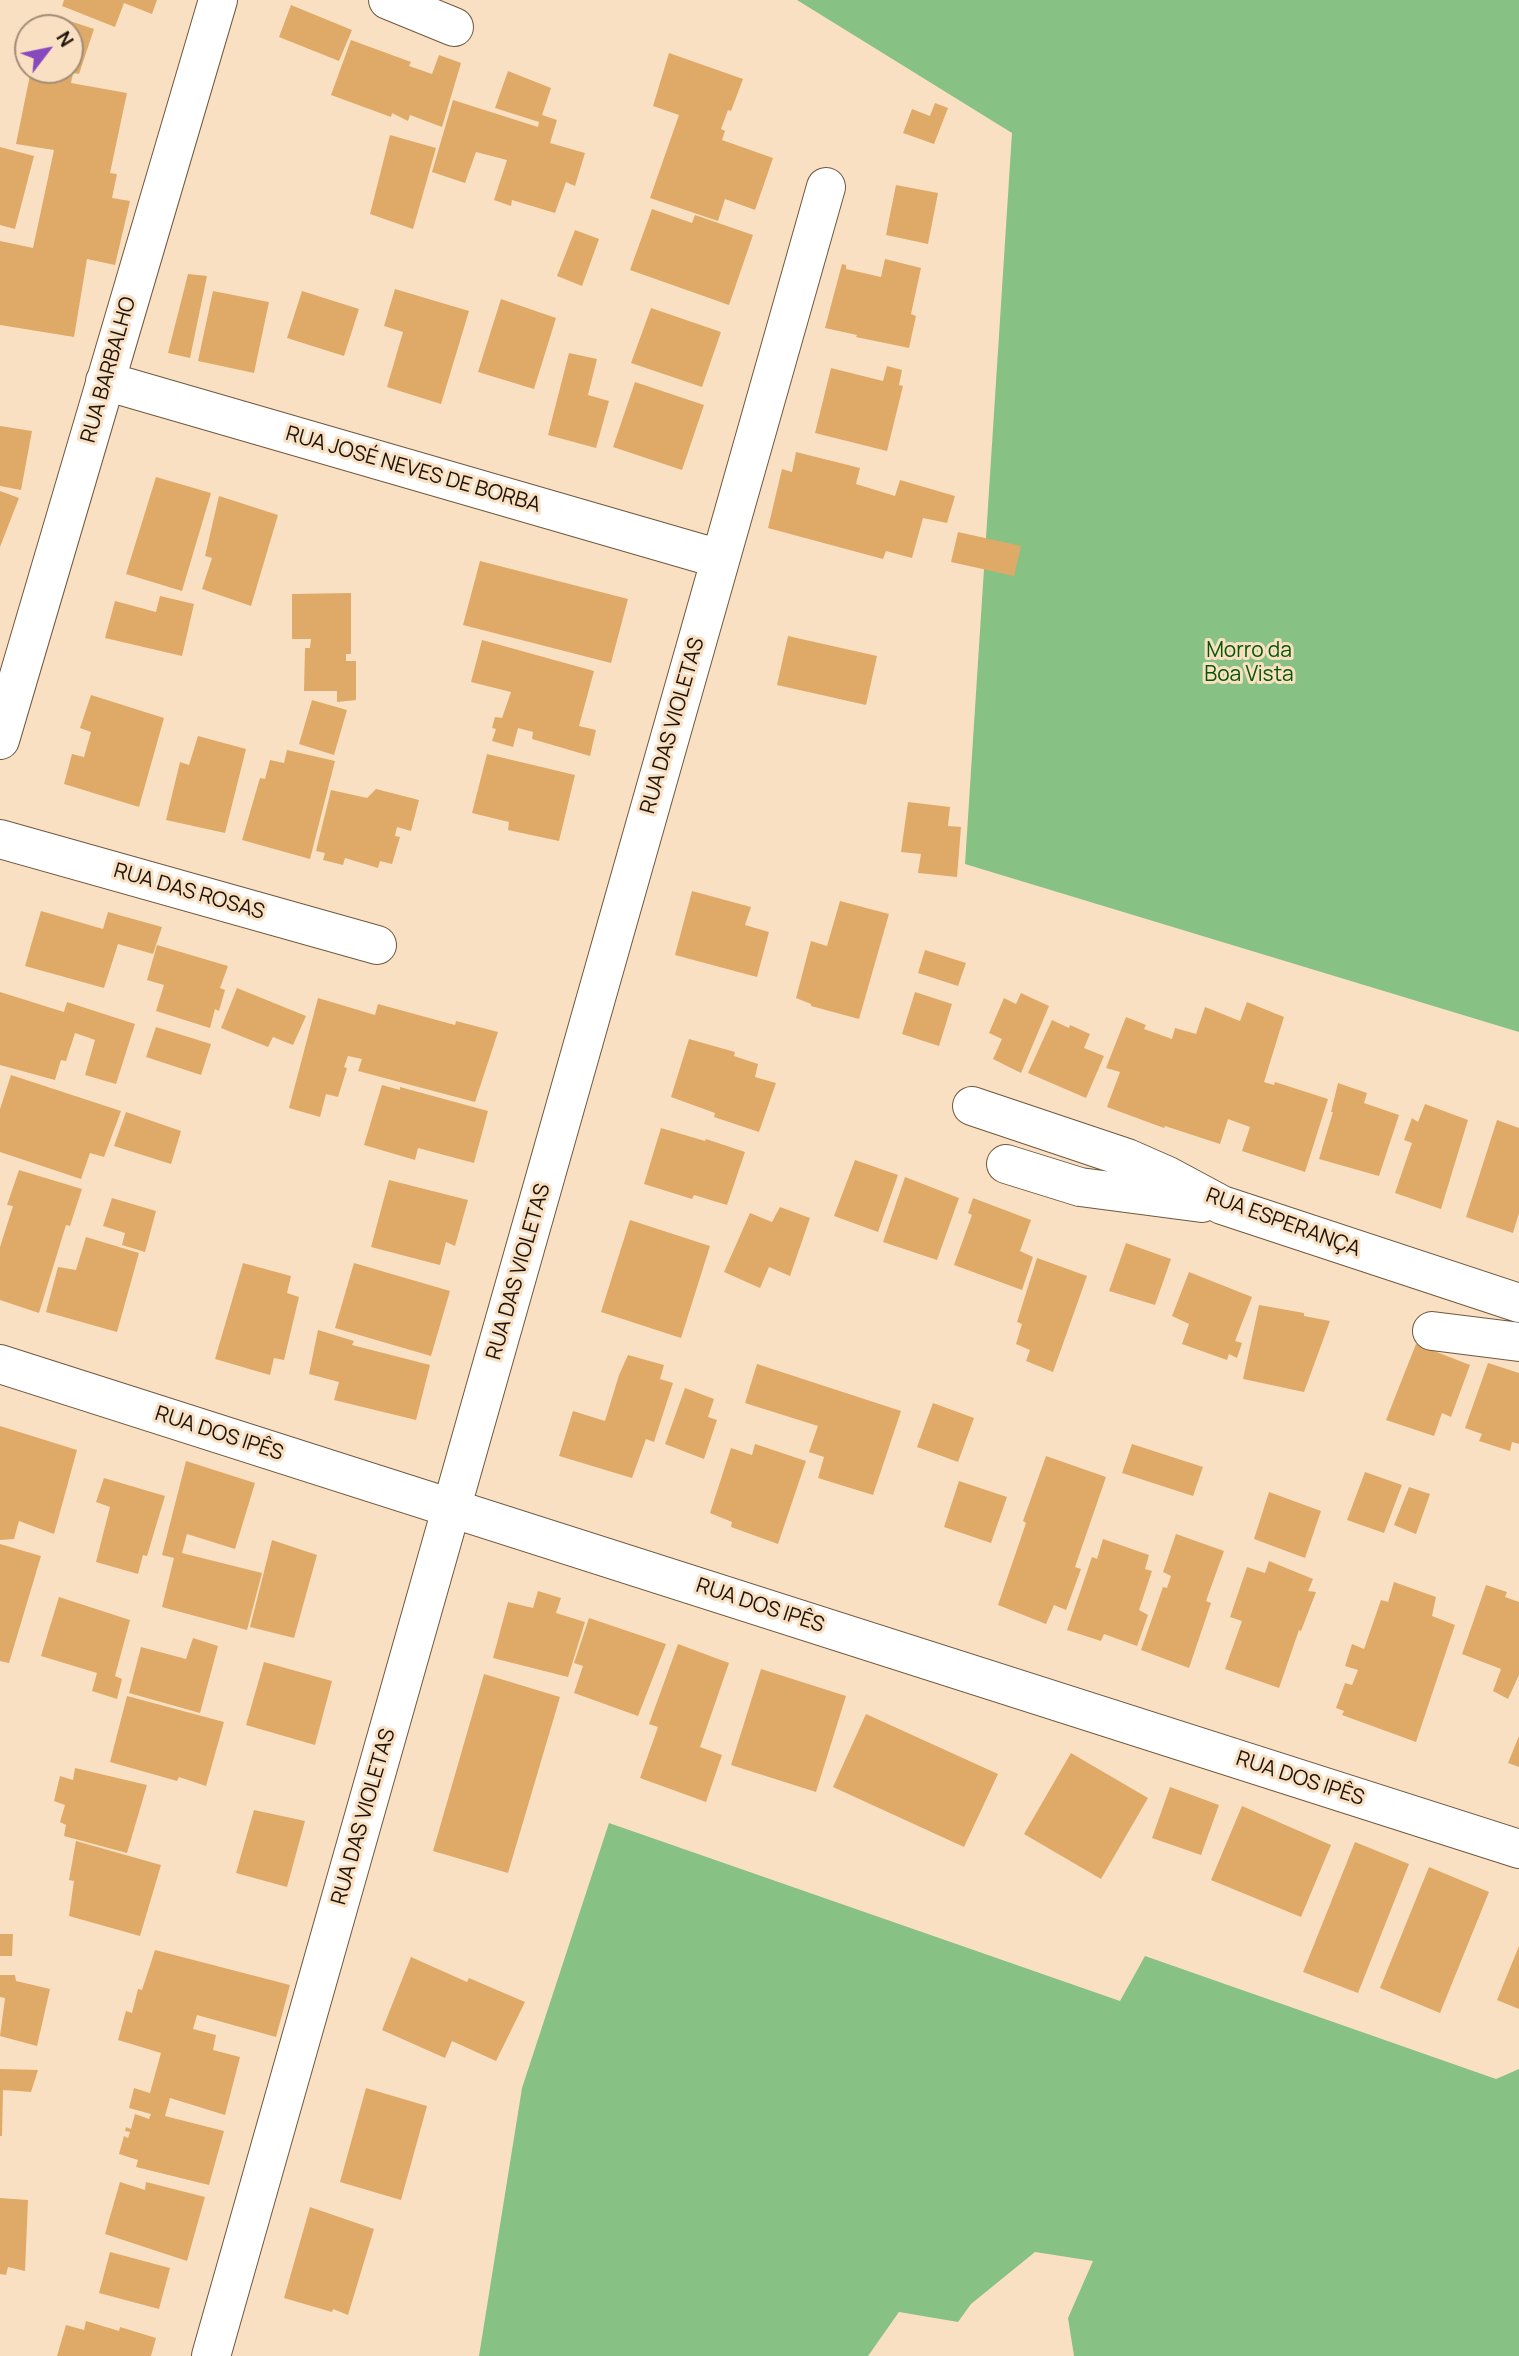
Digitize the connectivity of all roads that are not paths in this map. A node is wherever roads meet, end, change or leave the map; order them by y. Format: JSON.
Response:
{"nodes":[{"id":1,"x":218,"y":0,"type":"edge"},
{"id":2,"x":388,"y":0,"type":"edge"},
{"id":3,"x":454,"y":27,"type":"dead end"},
{"id":4,"x":826,"y":187,"type":"dead end"},
{"id":5,"x":106,"y":381,"type":"junction"},
{"id":6,"x":720,"y":559,"type":"junction"},
{"id":7,"x":0,"y":740,"type":"edge"},
{"id":8,"x":0,"y":839,"type":"edge"},
{"id":9,"x":377,"y":945,"type":"dead end"},
{"id":10,"x":972,"y":1105,"type":"dead end"},
{"id":11,"x":1006,"y":1164,"type":"dead end"},
{"id":12,"x":1222,"y":1205,"type":"junction"},
{"id":13,"x":1519,"y":1303,"type":"edge"},
{"id":14,"x":1432,"y":1331,"type":"dead end"},
{"id":15,"x":1519,"y":1342,"type":"edge"},
{"id":16,"x":0,"y":1364,"type":"edge"},
{"id":17,"x":452,"y":1508,"type":"junction"},
{"id":18,"x":1519,"y":1849,"type":"edge"},
{"id":19,"x":211,"y":2356,"type":"edge"}],
"edges":[{"from":1,"to":5,"type":"street","name":"RUA BARBALHO"},
{"from":2,"to":3,"type":"street"},
{"from":4,"to":6,"type":"street","name":"RUA DAS VIOLETAS"},
{"from":5,"to":6,"type":"street","name":"RUA JOSÉ NEVES DE BORBA"},
{"from":5,"to":7,"type":"street","name":"RUA BARBALHO"},
{"from":6,"to":17,"type":"street","name":"RUA DAS VIOLETAS"},
{"from":8,"to":9,"type":"street","name":"RUA DAS ROSAS"},
{"from":10,"to":12,"type":"street","name":"RUA ESPERANÇA"},
{"from":11,"to":12,"type":"street"},
{"from":12,"to":13,"type":"street","name":"RUA ESPERANÇA"},
{"from":14,"to":15,"type":"street"},
{"from":16,"to":17,"type":"street","name":"RUA DOS IPÊS"},
{"from":17,"to":18,"type":"street","name":"RUA DOS IPÊS"},
{"from":17,"to":19,"type":"street","name":"RUA DAS VIOLETAS"}]}
